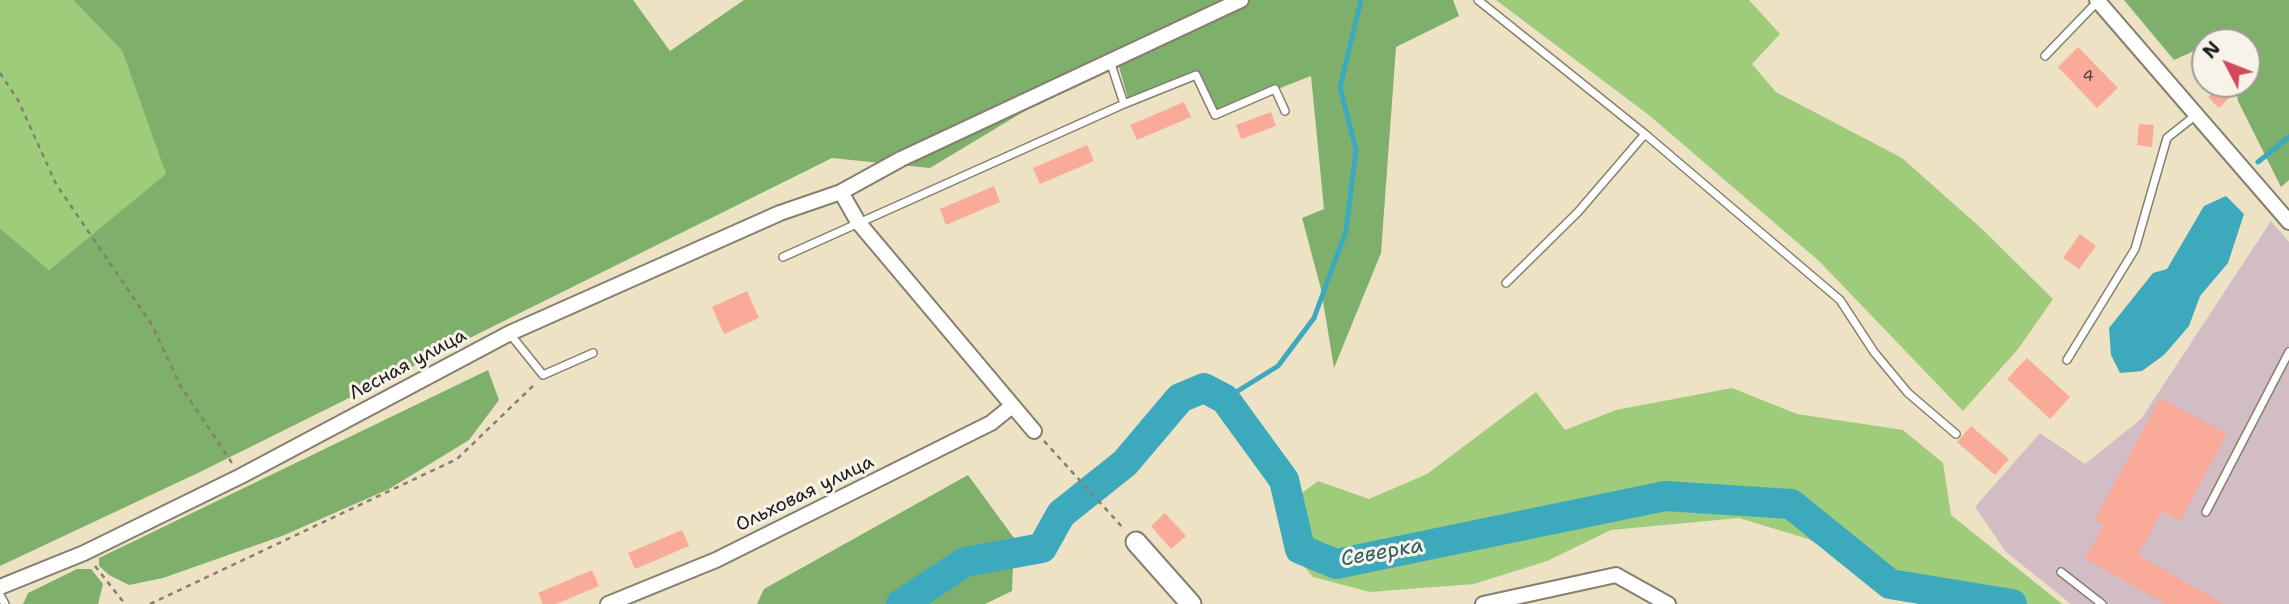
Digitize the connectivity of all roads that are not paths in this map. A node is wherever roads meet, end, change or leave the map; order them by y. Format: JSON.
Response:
{"nodes":[{"id":1,"x":1241,"y":0,"type":"edge"},
{"id":2,"x":1478,"y":0,"type":"edge"},
{"id":3,"x":2098,"y":1,"type":"edge"},
{"id":4,"x":2045,"y":56,"type":"dead end"},
{"id":5,"x":1110,"y":61,"type":"junction"},
{"id":6,"x":1124,"y":104,"type":"junction"},
{"id":7,"x":1285,"y":111,"type":"dead end"},
{"id":8,"x":2196,"y":115,"type":"junction"},
{"id":9,"x":1645,"y":134,"type":"junction"},
{"id":10,"x":841,"y":192,"type":"junction"},
{"id":11,"x":858,"y":222,"type":"junction"},
{"id":12,"x":2289,"y":222,"type":"edge"},
{"id":13,"x":783,"y":257,"type":"dead end"},
{"id":14,"x":1506,"y":283,"type":"dead end"},
{"id":15,"x":510,"y":333,"type":"junction"},
{"id":16,"x":593,"y":352,"type":"dead end"},
{"id":17,"x":2289,"y":352,"type":"edge"},
{"id":18,"x":2067,"y":360,"type":"dead end"},
{"id":19,"x":1013,"y":406,"type":"junction"},
{"id":20,"x":1034,"y":431,"type":"road end"},
{"id":21,"x":1956,"y":434,"type":"dead end"},
{"id":22,"x":2206,"y":512,"type":"dead end"},
{"id":23,"x":1136,"y":542,"type":"road end"},
{"id":24,"x":2061,"y":572,"type":"dead end"},
{"id":25,"x":0,"y":587,"type":"edge"},
{"id":26,"x":0,"y":595,"type":"edge"},
{"id":27,"x":5,"y":604,"type":"edge"},
{"id":28,"x":608,"y":604,"type":"edge"},
{"id":29,"x":1191,"y":604,"type":"edge"},
{"id":30,"x":1483,"y":604,"type":"edge"},
{"id":31,"x":1668,"y":604,"type":"edge"},
{"id":32,"x":2102,"y":604,"type":"edge"}],
"edges":[{"from":1,"to":5,"type":"street","name":"Лесная улица"},
{"from":2,"to":9,"type":"lane"},
{"from":3,"to":4,"type":"lane"},
{"from":3,"to":8,"type":"street"},
{"from":5,"to":6,"type":"lane"},
{"from":5,"to":10,"type":"street","name":"Лесная улица"},
{"from":6,"to":7,"type":"lane"},
{"from":6,"to":11,"type":"lane"},
{"from":8,"to":12,"type":"street"},
{"from":8,"to":18,"type":"lane"},
{"from":9,"to":14,"type":"lane"},
{"from":9,"to":21,"type":"lane"},
{"from":10,"to":11,"type":"street"},
{"from":10,"to":15,"type":"street","name":"Лесная улица"},
{"from":11,"to":13,"type":"lane"},
{"from":11,"to":19,"type":"street"},
{"from":15,"to":16,"type":"lane"},
{"from":15,"to":25,"type":"street","name":"Лесная улица"},
{"from":17,"to":22,"type":"lane"},
{"from":19,"to":20,"type":"street"},
{"from":19,"to":28,"type":"street","name":"Ольховая улица"},
{"from":23,"to":29,"type":"street"},
{"from":24,"to":32,"type":"lane"},
{"from":26,"to":27,"type":"lane"},
{"from":30,"to":31,"type":"street"}]}
